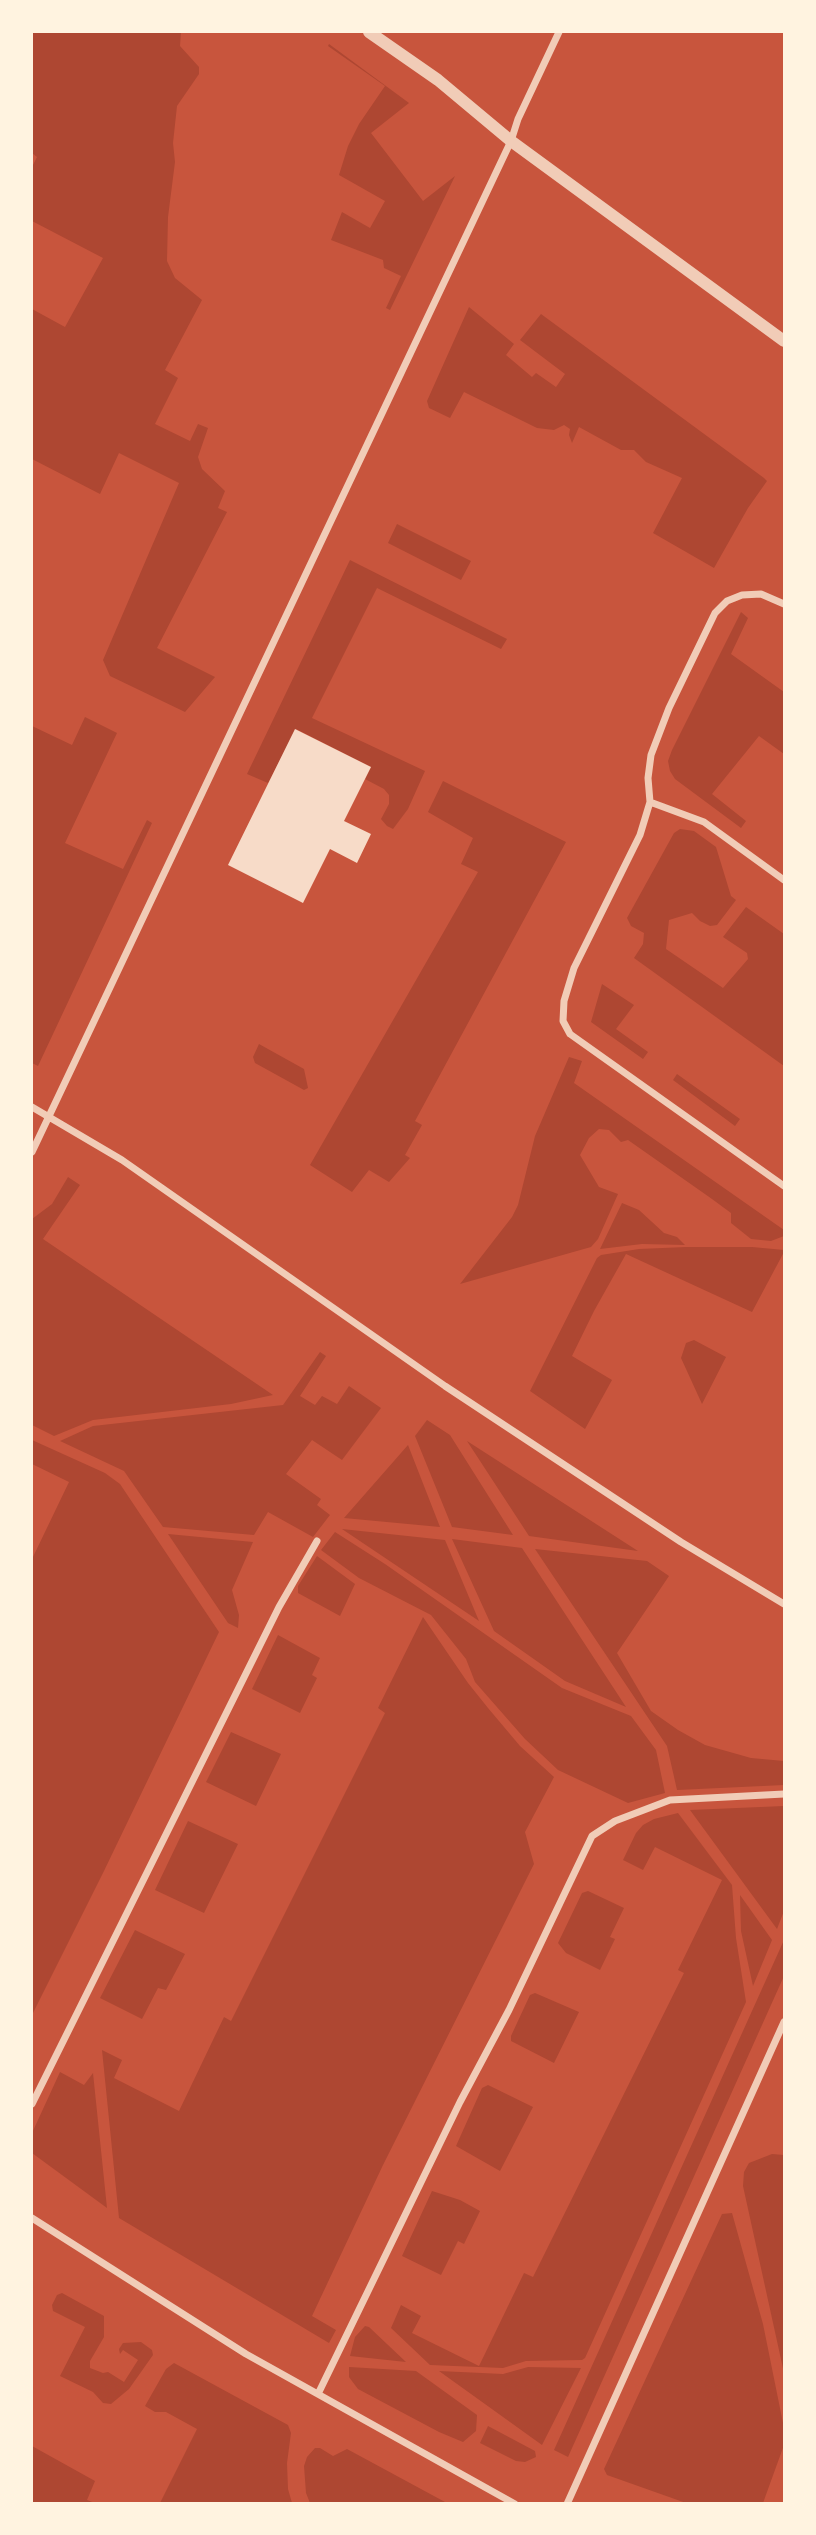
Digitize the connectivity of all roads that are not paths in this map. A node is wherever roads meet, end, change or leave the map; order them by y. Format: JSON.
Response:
{"nodes":[{"id":1,"x":369,"y":32,"type":"edge"},
{"id":2,"x":559,"y":32,"type":"edge"},
{"id":3,"x":511,"y":141,"type":"junction"},
{"id":4,"x":785,"y":341,"type":"edge"},
{"id":5,"x":785,"y":604,"type":"edge"},
{"id":6,"x":650,"y":802,"type":"junction"},
{"id":7,"x":785,"y":880,"type":"edge"},
{"id":8,"x":32,"y":1107,"type":"edge"},
{"id":9,"x":48,"y":1115,"type":"junction"},
{"id":10,"x":32,"y":1152,"type":"edge"},
{"id":11,"x":785,"y":1186,"type":"edge"},
{"id":12,"x":317,"y":1541,"type":"dead end"},
{"id":13,"x":785,"y":1604,"type":"edge"},
{"id":14,"x":785,"y":1794,"type":"edge"},
{"id":15,"x":785,"y":2022,"type":"edge"},
{"id":16,"x":32,"y":2105,"type":"edge"},
{"id":17,"x":32,"y":2218,"type":"edge"},
{"id":18,"x":318,"y":2394,"type":"junction"},
{"id":19,"x":515,"y":2504,"type":"edge"},
{"id":20,"x":566,"y":2504,"type":"edge"}],
"edges":[{"from":1,"to":3,"type":"street"},
{"from":2,"to":3,"type":"street"},
{"from":3,"to":4,"type":"street"},
{"from":3,"to":9,"type":"street"},
{"from":5,"to":6,"type":"street"},
{"from":6,"to":7,"type":"street"},
{"from":6,"to":11,"type":"street"},
{"from":8,"to":9,"type":"street"},
{"from":9,"to":10,"type":"street"},
{"from":9,"to":13,"type":"street"},
{"from":12,"to":16,"type":"street"},
{"from":14,"to":18,"type":"street"},
{"from":15,"to":20,"type":"street"},
{"from":17,"to":18,"type":"street"},
{"from":18,"to":19,"type":"street"}]}
